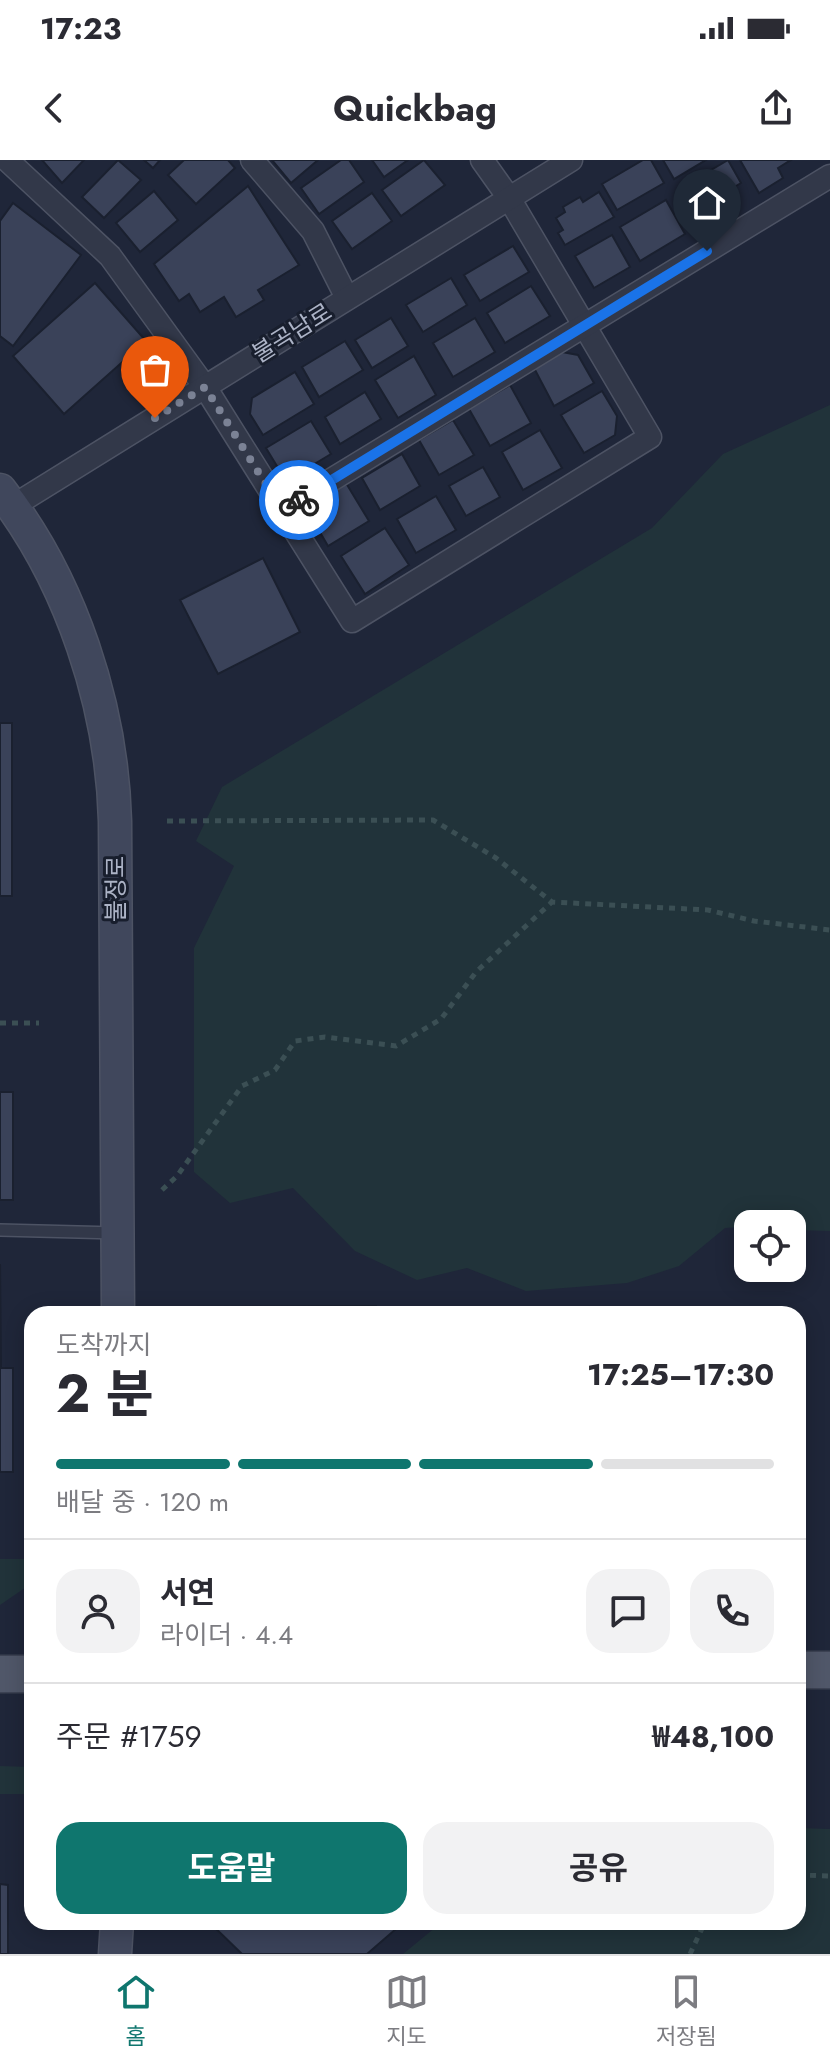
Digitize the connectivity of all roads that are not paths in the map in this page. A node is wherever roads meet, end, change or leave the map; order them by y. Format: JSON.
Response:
{"nodes":[{"id":1,"x":252,"y":160,"type":"edge"},
{"id":2,"x":482,"y":160,"type":"edge"},
{"id":3,"x":571,"y":160,"type":"edge"},
{"id":4,"x":9,"y":161,"type":"edge"},
{"id":5,"x":830,"y":176,"type":"edge"},
{"id":6,"x":509,"y":198,"type":"junction"},
{"id":7,"x":347,"y":298,"type":"junction"},
{"id":8,"x":583,"y":326,"type":"junction"},
{"id":9,"x":205,"y":387,"type":"junction"},
{"id":10,"x":6,"y":498,"type":"edge"},
{"id":11,"x":282,"y":510,"type":"junction"},
{"id":12,"x":0,"y":1230,"type":"edge"},
{"id":13,"x":117,"y":1233,"type":"junction"},
{"id":14,"x":118,"y":1306,"type":"edge"},
{"id":15,"x":806,"y":1670,"type":"edge"},
{"id":16,"x":830,"y":1670,"type":"edge"},
{"id":17,"x":0,"y":1674,"type":"edge"},
{"id":18,"x":24,"y":1674,"type":"edge"},
{"id":19,"x":116,"y":1930,"type":"edge"},
{"id":20,"x":115,"y":1954,"type":"edge"}],
"edges":[{"from":1,"to":7,"type":"street"},
{"from":2,"to":6,"type":"street"},
{"from":3,"to":6,"type":"street","name":"불곡남로"},
{"from":4,"to":9,"type":"street"},
{"from":5,"to":8,"type":"street"},
{"from":6,"to":7,"type":"street","name":"불곡남로"},
{"from":6,"to":8,"type":"street"},
{"from":7,"to":9,"type":"street","name":"불곡남로"},
{"from":8,"to":11,"type":"street"},
{"from":8,"to":11,"type":"street"},
{"from":9,"to":10,"type":"street","name":"불곡남로"},
{"from":9,"to":11,"type":"street"},
{"from":10,"to":13,"type":"main road","name":"불정로"},
{"from":12,"to":13,"type":"lane"},
{"from":13,"to":14,"type":"main road","name":"불정로"},
{"from":15,"to":16,"type":"main road"},
{"from":17,"to":18,"type":"main road"},
{"from":19,"to":20,"type":"main road"}]}
